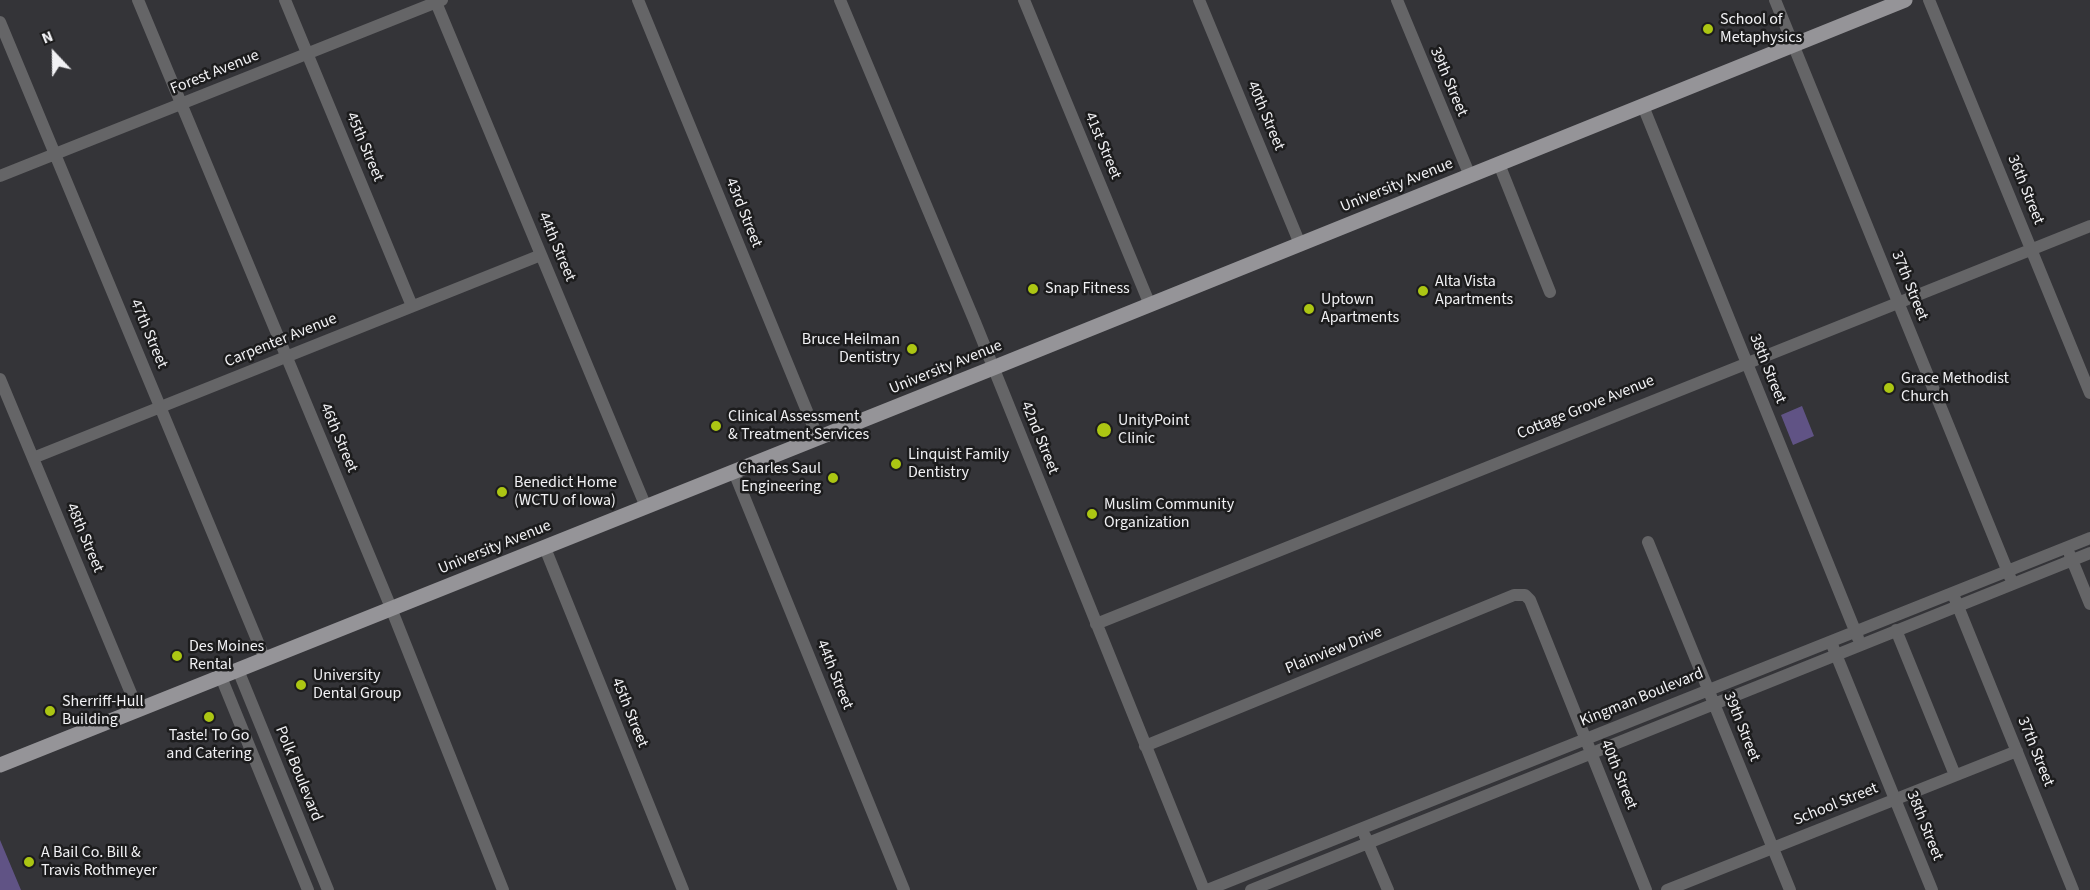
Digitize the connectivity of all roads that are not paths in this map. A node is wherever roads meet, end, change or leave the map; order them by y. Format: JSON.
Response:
{"nodes":[{"id":1,"x":138,"y":0,"type":"edge"},
{"id":2,"x":285,"y":0,"type":"edge"},
{"id":3,"x":638,"y":0,"type":"edge"},
{"id":4,"x":840,"y":0,"type":"edge"},
{"id":5,"x":1024,"y":0,"type":"edge"},
{"id":6,"x":1199,"y":0,"type":"edge"},
{"id":7,"x":1397,"y":0,"type":"edge"},
{"id":8,"x":1774,"y":0,"type":"edge"},
{"id":9,"x":1905,"y":0,"type":"edge"},
{"id":10,"x":1929,"y":0,"type":"edge"},
{"id":11,"x":438,"y":1,"type":"edge"},
{"id":12,"x":0,"y":22,"type":"edge"},
{"id":13,"x":1793,"y":45,"type":"junction"},
{"id":14,"x":307,"y":54,"type":"junction"},
{"id":15,"x":182,"y":104,"type":"junction"},
{"id":16,"x":1642,"y":106,"type":"junction"},
{"id":17,"x":55,"y":154,"type":"junction"},
{"id":18,"x":1499,"y":164,"type":"junction"},
{"id":19,"x":1470,"y":176,"type":"junction"},
{"id":20,"x":0,"y":177,"type":"edge"},
{"id":21,"x":2090,"y":226,"type":"edge"},
{"id":22,"x":1300,"y":244,"type":"junction"},
{"id":23,"x":2031,"y":249,"type":"junction"},
{"id":24,"x":541,"y":255,"type":"junction"},
{"id":25,"x":1550,"y":292,"type":"dead end"},
{"id":26,"x":1898,"y":302,"type":"junction"},
{"id":27,"x":1150,"y":305,"type":"junction"},
{"id":28,"x":412,"y":306,"type":"junction"},
{"id":29,"x":286,"y":357,"type":"junction"},
{"id":30,"x":1746,"y":362,"type":"junction"},
{"id":31,"x":993,"y":368,"type":"junction"},
{"id":32,"x":0,"y":379,"type":"edge"},
{"id":33,"x":2090,"y":393,"type":"edge"},
{"id":34,"x":160,"y":407,"type":"junction"},
{"id":35,"x":818,"y":438,"type":"junction"},
{"id":36,"x":33,"y":458,"type":"junction"},
{"id":37,"x":734,"y":472,"type":"junction"},
{"id":38,"x":646,"y":507,"type":"junction"},
{"id":39,"x":2090,"y":538,"type":"edge"},
{"id":40,"x":1648,"y":542,"type":"dead end"},
{"id":41,"x":2067,"y":547,"type":"junction"},
{"id":42,"x":545,"y":548,"type":"junction"},
{"id":43,"x":2090,"y":553,"type":"edge"},
{"id":44,"x":2073,"y":560,"type":"junction"},
{"id":45,"x":2007,"y":571,"type":"junction"},
{"id":46,"x":2012,"y":584,"type":"junction"},
{"id":47,"x":1953,"y":593,"type":"junction"},
{"id":48,"x":2090,"y":604,"type":"edge"},
{"id":49,"x":1532,"y":605,"type":"joint"},
{"id":50,"x":1958,"y":606,"type":"junction"},
{"id":51,"x":391,"y":609,"type":"junction"},
{"id":52,"x":1096,"y":624,"type":"junction"},
{"id":53,"x":1896,"y":630,"type":"junction"},
{"id":54,"x":1856,"y":631,"type":"junction"},
{"id":55,"x":1831,"y":641,"type":"junction"},
{"id":56,"x":1861,"y":644,"type":"junction"},
{"id":57,"x":1836,"y":654,"type":"junction"},
{"id":58,"x":265,"y":659,"type":"junction"},
{"id":59,"x":238,"y":670,"type":"junction"},
{"id":60,"x":221,"y":677,"type":"junction"},
{"id":61,"x":1708,"y":689,"type":"junction"},
{"id":62,"x":1714,"y":704,"type":"junction"},
{"id":63,"x":138,"y":710,"type":"junction"},
{"id":64,"x":1585,"y":738,"type":"junction"},
{"id":65,"x":1145,"y":746,"type":"junction"},
{"id":66,"x":2017,"y":751,"type":"junction"},
{"id":67,"x":1591,"y":754,"type":"junction"},
{"id":68,"x":0,"y":765,"type":"edge"},
{"id":69,"x":1955,"y":775,"type":"junction"},
{"id":70,"x":1895,"y":799,"type":"junction"},
{"id":71,"x":1362,"y":828,"type":"junction"},
{"id":72,"x":1368,"y":843,"type":"junction"},
{"id":73,"x":1773,"y":848,"type":"junction"},
{"id":74,"x":308,"y":890,"type":"edge"},
{"id":75,"x":328,"y":890,"type":"edge"},
{"id":76,"x":503,"y":890,"type":"edge"},
{"id":77,"x":683,"y":890,"type":"edge"},
{"id":78,"x":904,"y":890,"type":"edge"},
{"id":79,"x":1206,"y":890,"type":"edge"},
{"id":80,"x":1251,"y":890,"type":"edge"},
{"id":81,"x":1388,"y":890,"type":"edge"},
{"id":82,"x":1646,"y":890,"type":"edge"},
{"id":83,"x":1667,"y":890,"type":"edge"},
{"id":84,"x":1790,"y":890,"type":"edge"},
{"id":85,"x":1932,"y":890,"type":"edge"},
{"id":86,"x":2073,"y":890,"type":"edge"}],
"edges":[{"from":1,"to":15,"type":"street","name":"46th Street"},
{"from":2,"to":14,"type":"street","name":"45th Street"},
{"from":3,"to":35,"type":"street","name":"43rd Street"},
{"from":4,"to":31,"type":"street","name":"42nd Street"},
{"from":5,"to":27,"type":"street","name":"41st Street"},
{"from":6,"to":22,"type":"street","name":"40th Street"},
{"from":7,"to":19,"type":"street","name":"39th Street"},
{"from":8,"to":13,"type":"street","name":"37th Street"},
{"from":9,"to":13,"type":"main road","name":"University Avenue"},
{"from":10,"to":23,"type":"street","name":"36th Street"},
{"from":11,"to":14,"type":"street","name":"Forest Avenue"},
{"from":11,"to":24,"type":"street","name":"44th Street"},
{"from":12,"to":17,"type":"street","name":"47th Street"},
{"from":13,"to":16,"type":"main road","name":"University Avenue"},
{"from":13,"to":26,"type":"street","name":"37th Street"},
{"from":14,"to":15,"type":"street","name":"Forest Avenue"},
{"from":14,"to":28,"type":"street","name":"45th Street"},
{"from":15,"to":17,"type":"street","name":"Forest Avenue"},
{"from":15,"to":29,"type":"street","name":"46th Street"},
{"from":16,"to":18,"type":"main road","name":"University Avenue"},
{"from":16,"to":30,"type":"street","name":"38th Street"},
{"from":17,"to":20,"type":"street","name":"Forest Avenue"},
{"from":17,"to":34,"type":"street","name":"47th Street"},
{"from":18,"to":19,"type":"main road","name":"University Avenue"},
{"from":18,"to":25,"type":"street"},
{"from":19,"to":22,"type":"main road","name":"University Avenue"},
{"from":21,"to":23,"type":"street","name":"Cottage Grove Avenue"},
{"from":22,"to":27,"type":"main road","name":"University Avenue"},
{"from":23,"to":26,"type":"street","name":"Cottage Grove Avenue"},
{"from":23,"to":33,"type":"street","name":"36th Street"},
{"from":24,"to":28,"type":"street","name":"Carpenter Avenue"},
{"from":24,"to":38,"type":"street","name":"44th Street"},
{"from":26,"to":30,"type":"street","name":"Cottage Grove Avenue"},
{"from":26,"to":45,"type":"street","name":"37th Street"},
{"from":27,"to":31,"type":"main road","name":"University Avenue"},
{"from":28,"to":29,"type":"street","name":"Carpenter Avenue"},
{"from":29,"to":34,"type":"street","name":"Carpenter Avenue"},
{"from":29,"to":51,"type":"street","name":"46th Street"},
{"from":30,"to":52,"type":"street","name":"Cottage Grove Avenue"},
{"from":30,"to":54,"type":"street","name":"38th Street"},
{"from":31,"to":35,"type":"main road","name":"University Avenue"},
{"from":31,"to":52,"type":"street","name":"42nd Street"},
{"from":32,"to":36,"type":"street","name":"48th Street"},
{"from":34,"to":36,"type":"street","name":"Carpenter Avenue"},
{"from":34,"to":58,"type":"street","name":"47th Street"},
{"from":35,"to":37,"type":"main road","name":"University Avenue"},
{"from":36,"to":63,"type":"street","name":"48th Street"},
{"from":37,"to":38,"type":"main road","name":"University Avenue"},
{"from":37,"to":78,"type":"street","name":"44th Street"},
{"from":38,"to":42,"type":"main road","name":"University Avenue"},
{"from":39,"to":41,"type":"street","name":"Kingman Boulevard"},
{"from":40,"to":61,"type":"street","name":"39th Street"},
{"from":41,"to":44,"type":"street"},
{"from":41,"to":45,"type":"street","name":"Kingman Boulevard"},
{"from":42,"to":51,"type":"main road","name":"University Avenue"},
{"from":42,"to":77,"type":"street","name":"45th Street"},
{"from":43,"to":44,"type":"street","name":"Kingman Boulevard"},
{"from":44,"to":46,"type":"street","name":"Kingman Boulevard"},
{"from":44,"to":48,"type":"street"},
{"from":45,"to":46,"type":"street","name":"37th Street"},
{"from":45,"to":47,"type":"street","name":"Kingman Boulevard"},
{"from":46,"to":50,"type":"street","name":"Kingman Boulevard"},
{"from":47,"to":50,"type":"street","name":"37th Street"},
{"from":47,"to":54,"type":"street","name":"Kingman Boulevard"},
{"from":49,"to":64,"type":"street","name":"40th Street"},
{"from":49,"to":65,"type":"street","name":"Plainview Drive"},
{"from":50,"to":53,"type":"street","name":"Kingman Boulevard"},
{"from":50,"to":66,"type":"street","name":"37th Street"},
{"from":51,"to":58,"type":"main road","name":"University Avenue"},
{"from":51,"to":76,"type":"street","name":"46th Street"},
{"from":52,"to":65,"type":"street","name":"42nd Street"},
{"from":53,"to":56,"type":"street","name":"Kingman Boulevard"},
{"from":53,"to":69,"type":"street"},
{"from":54,"to":55,"type":"street","name":"Kingman Boulevard"},
{"from":54,"to":56,"type":"street","name":"38th Street"},
{"from":55,"to":57,"type":"street","name":"38th Street"},
{"from":55,"to":61,"type":"street","name":"Kingman Boulevard"},
{"from":56,"to":57,"type":"street","name":"Kingman Boulevard"},
{"from":57,"to":62,"type":"street","name":"Kingman Boulevard"},
{"from":57,"to":70,"type":"street","name":"38th Street"},
{"from":58,"to":59,"type":"main road","name":"University Avenue"},
{"from":59,"to":60,"type":"main road","name":"University Avenue"},
{"from":59,"to":75,"type":"street","name":"Polk Boulevard"},
{"from":60,"to":63,"type":"main road","name":"University Avenue"},
{"from":60,"to":74,"type":"street","name":"Polk Boulevard"},
{"from":61,"to":62,"type":"street","name":"39th Street"},
{"from":61,"to":64,"type":"street","name":"Kingman Boulevard"},
{"from":62,"to":67,"type":"street","name":"Kingman Boulevard"},
{"from":62,"to":73,"type":"street","name":"39th Street"},
{"from":63,"to":68,"type":"main road","name":"University Avenue"},
{"from":64,"to":67,"type":"street","name":"40th Street"},
{"from":64,"to":71,"type":"street","name":"Kingman Boulevard"},
{"from":65,"to":79,"type":"street","name":"42nd Street"},
{"from":66,"to":69,"type":"street","name":"School Street"},
{"from":66,"to":86,"type":"street","name":"37th Street"},
{"from":67,"to":72,"type":"street","name":"Kingman Boulevard"},
{"from":67,"to":82,"type":"street","name":"40th Street"},
{"from":69,"to":70,"type":"street","name":"School Street"},
{"from":70,"to":73,"type":"street","name":"School Street"},
{"from":70,"to":85,"type":"street","name":"38th Street"},
{"from":71,"to":72,"type":"street"},
{"from":71,"to":79,"type":"street","name":"Kingman Boulevard"},
{"from":72,"to":80,"type":"street","name":"Kingman Boulevard"},
{"from":72,"to":81,"type":"street"},
{"from":73,"to":83,"type":"street","name":"School Street"},
{"from":73,"to":84,"type":"street","name":"39th Street"}]}
